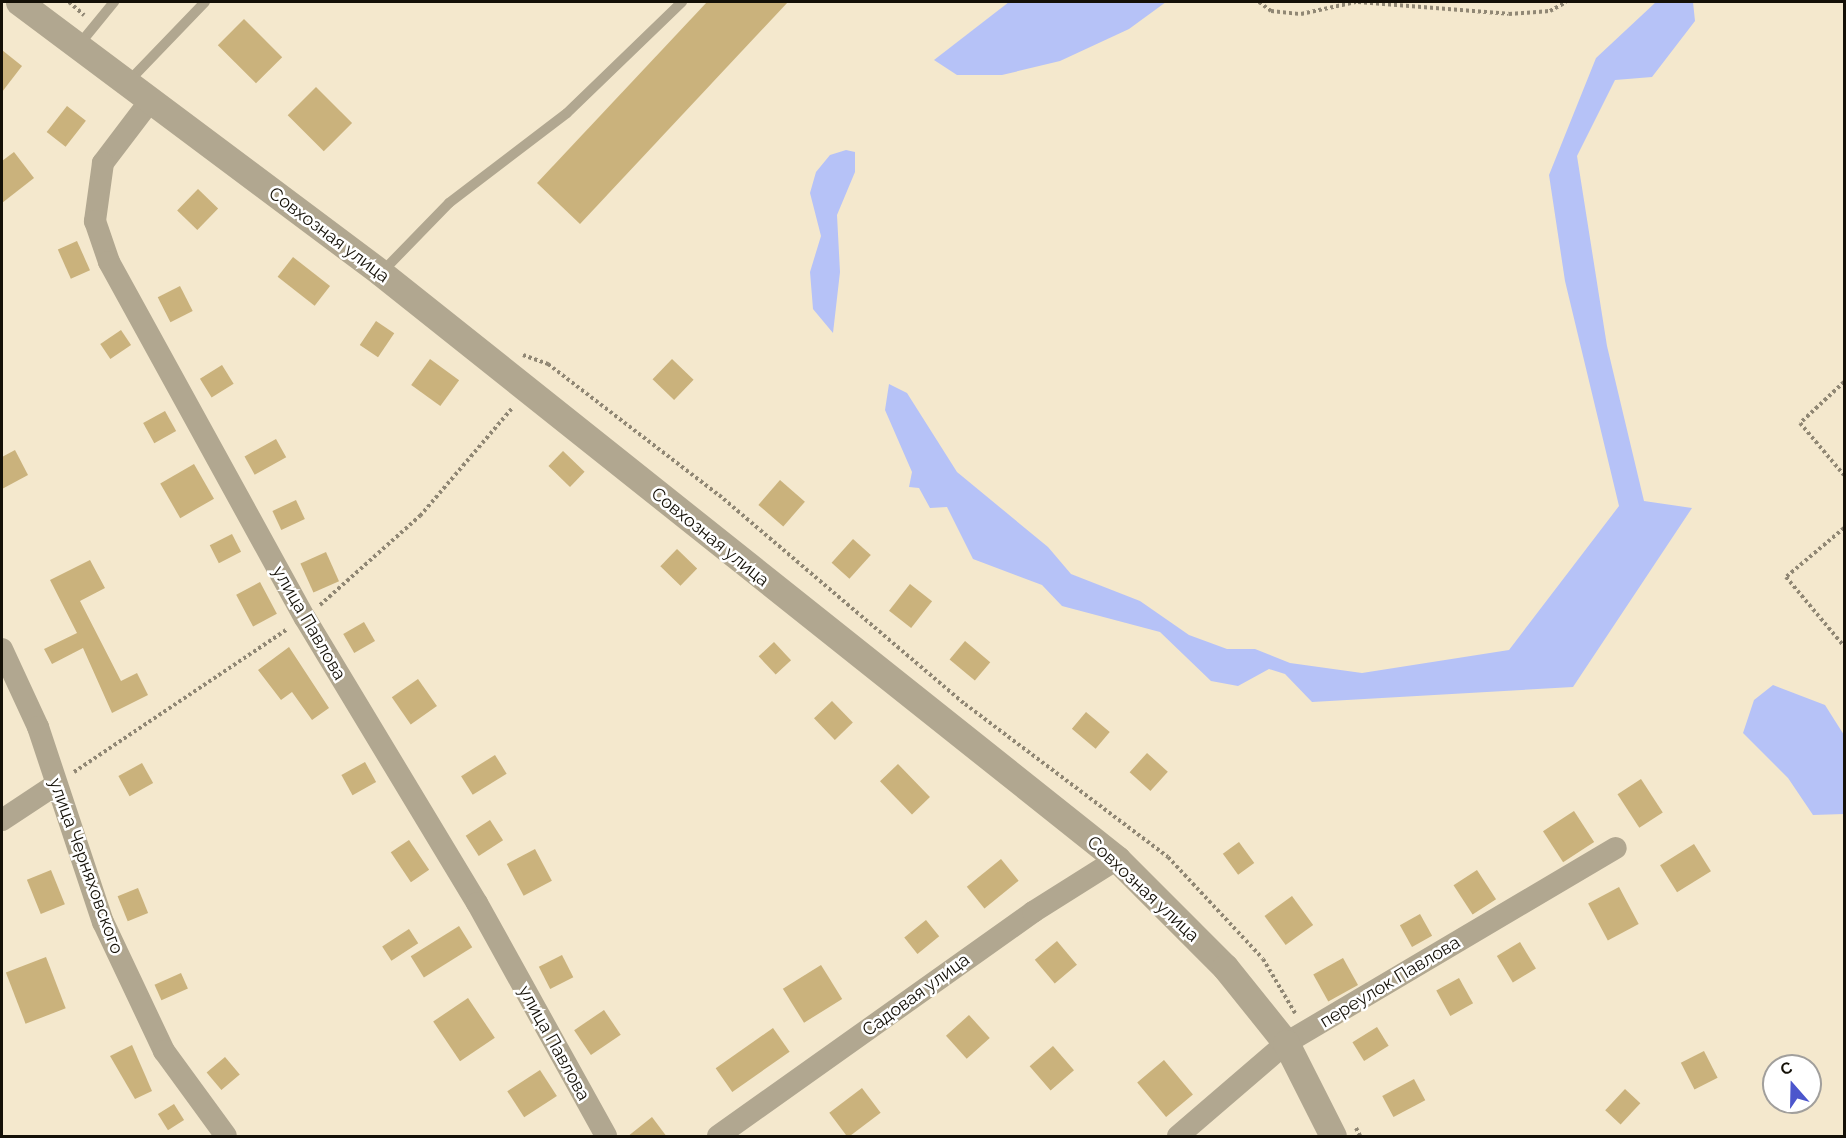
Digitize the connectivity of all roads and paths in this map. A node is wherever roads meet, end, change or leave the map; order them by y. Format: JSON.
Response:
{"nodes":[{"id":1,"x":19,"y":2,"type":"edge"},
{"id":2,"x":114,"y":2,"type":"edge"},
{"id":3,"x":205,"y":2,"type":"edge"},
{"id":4,"x":682,"y":2,"type":"edge"},
{"id":5,"x":1259,"y":2,"type":"edge"},
{"id":6,"x":1357,"y":2,"type":"edge"},
{"id":7,"x":1566,"y":2,"type":"edge"},
{"id":8,"x":78,"y":46,"type":"junction"},
{"id":9,"x":127,"y":83,"type":"junction"},
{"id":10,"x":150,"y":101,"type":"junction"},
{"id":11,"x":381,"y":273,"type":"junction"},
{"id":12,"x":1845,"y":382,"type":"edge"},
{"id":13,"x":1845,"y":475,"type":"edge"},
{"id":14,"x":1845,"y":528,"type":"edge"},
{"id":15,"x":1845,"y":646,"type":"edge"},
{"id":16,"x":2,"y":649,"type":"edge"},
{"id":17,"x":55,"y":785,"type":"junction"},
{"id":18,"x":2,"y":820,"type":"edge"},
{"id":19,"x":1616,"y":848,"type":"dead end"},
{"id":20,"x":1117,"y":859,"type":"junction"},
{"id":21,"x":1286,"y":1043,"type":"junction"},
{"id":22,"x":226,"y":1137,"type":"edge"},
{"id":23,"x":606,"y":1137,"type":"edge"},
{"id":24,"x":718,"y":1137,"type":"edge"},
{"id":25,"x":1178,"y":1137,"type":"edge"},
{"id":26,"x":1333,"y":1137,"type":"edge"}],
"edges":[{"from":1,"to":8,"type":"street","name":"Совхозная улица"},
{"from":2,"to":8,"type":"lane"},
{"from":3,"to":9,"type":"lane"},
{"from":4,"to":11,"type":"lane"},
{"from":5,"to":6,"type":"path"},
{"from":6,"to":7,"type":"path"},
{"from":8,"to":9,"type":"street","name":"Совхозная улица"},
{"from":9,"to":10,"type":"street","name":"Совхозная улица"},
{"from":10,"to":11,"type":"street","name":"Совхозная улица"},
{"from":10,"to":23,"type":"street","name":"улица Павлова"},
{"from":11,"to":20,"type":"street","name":"Совхозная улица"},
{"from":12,"to":13,"type":"path"},
{"from":14,"to":15,"type":"path"},
{"from":16,"to":17,"type":"street","name":"улица Черняховского"},
{"from":17,"to":18,"type":"street"},
{"from":17,"to":22,"type":"street","name":"улица Черняховского"},
{"from":19,"to":21,"type":"street","name":"переулок Павлова"},
{"from":20,"to":21,"type":"street","name":"Совхозная улица"},
{"from":20,"to":24,"type":"street","name":"Садовая улица"},
{"from":21,"to":25,"type":"street","name":"переулок Павлова"},
{"from":21,"to":26,"type":"street","name":"Совхозная улица"}]}
